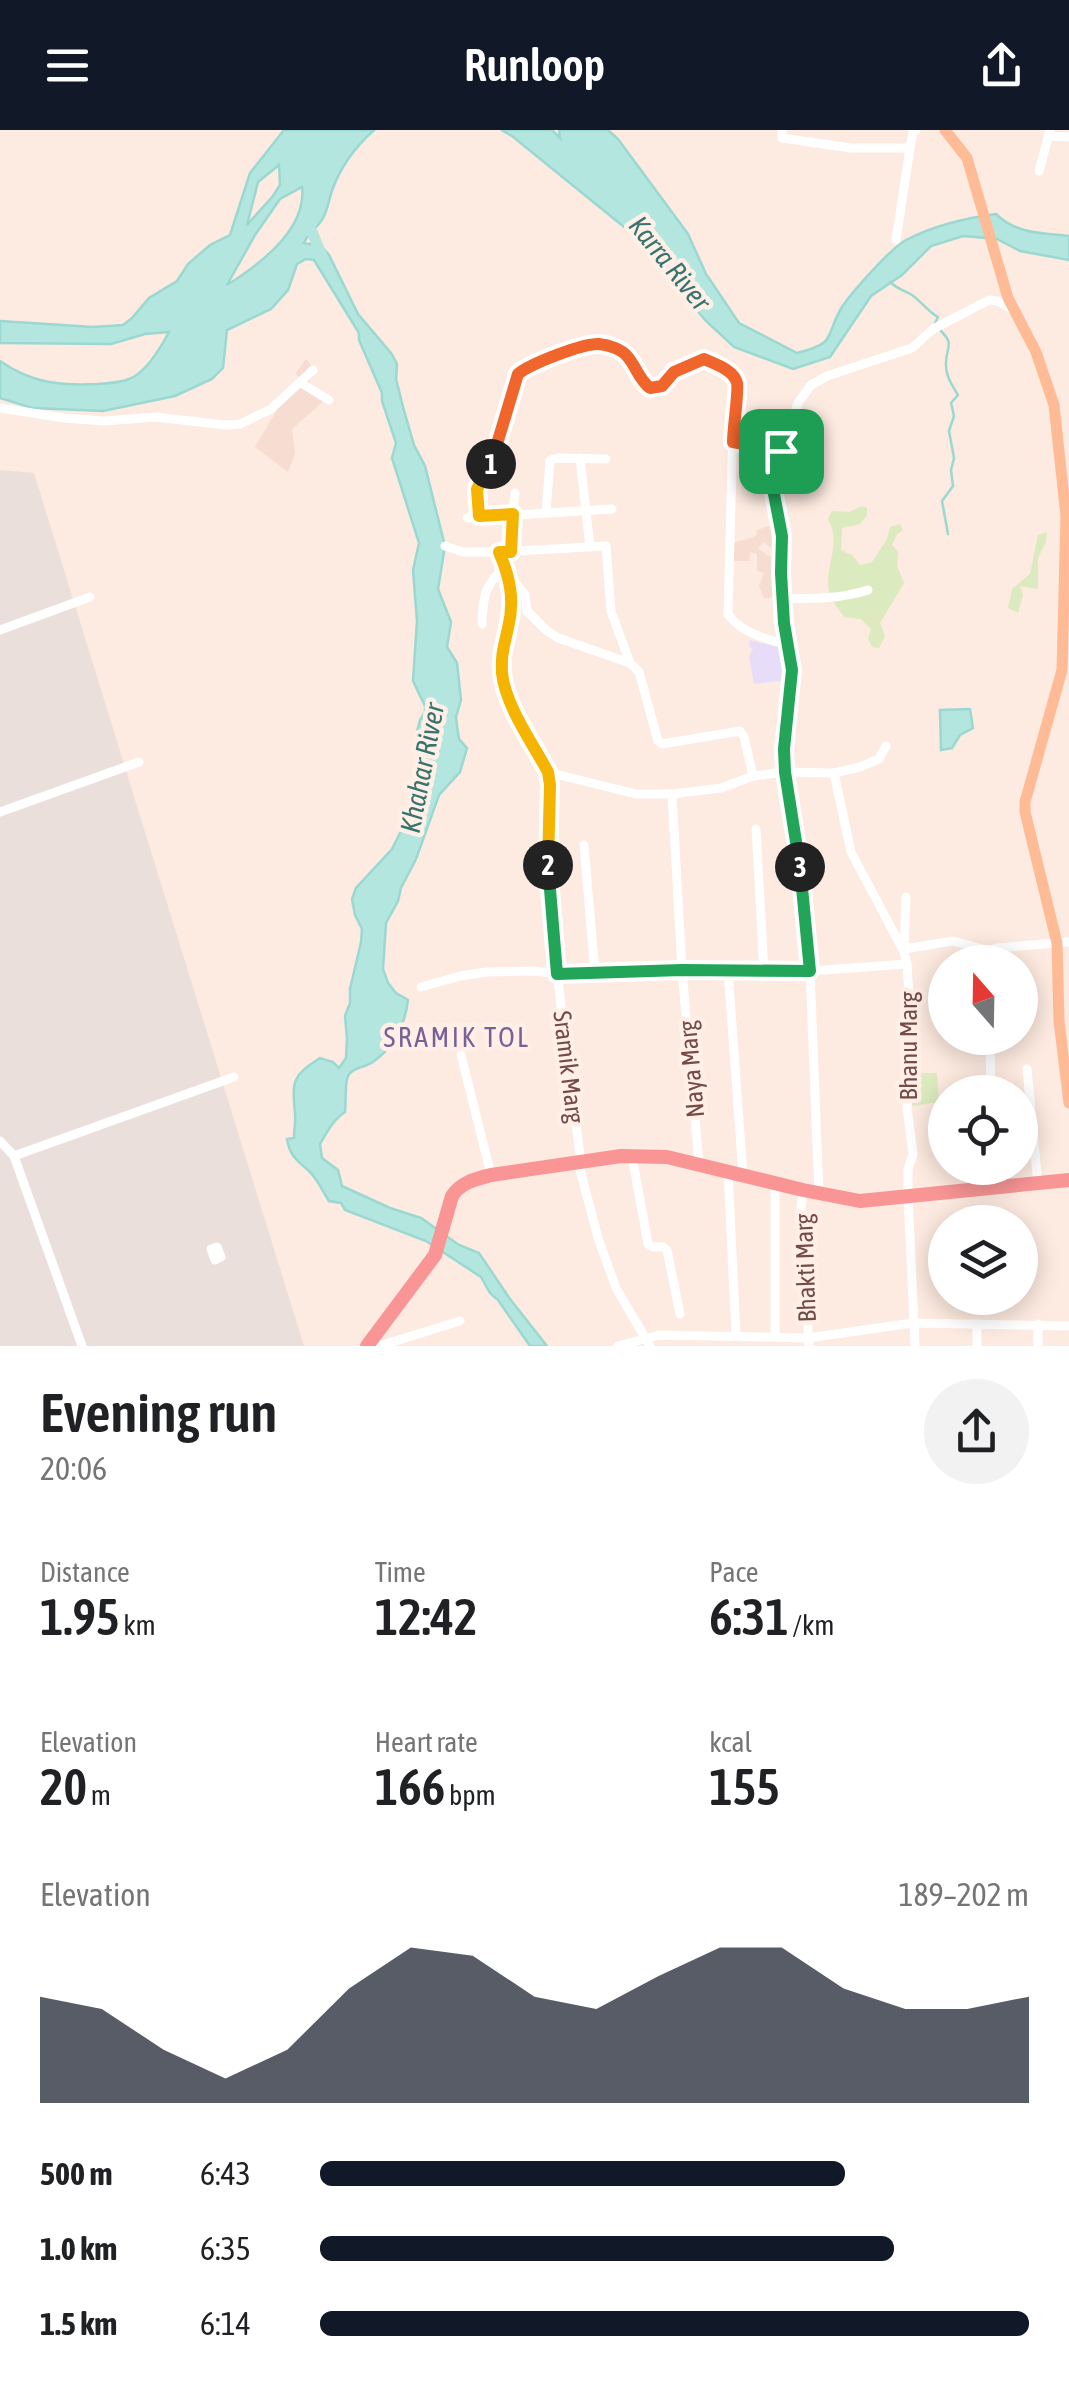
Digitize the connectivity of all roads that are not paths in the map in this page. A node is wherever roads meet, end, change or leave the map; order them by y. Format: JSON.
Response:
{"nodes":[{"id":1,"x":782,"y":130,"type":"edge"},
{"id":2,"x":916,"y":130,"type":"edge"},
{"id":3,"x":945,"y":130,"type":"edge"},
{"id":4,"x":1049,"y":133,"type":"edge"},
{"id":5,"x":958,"y":136,"type":"edge"},
{"id":6,"x":1069,"y":137,"type":"edge"},
{"id":7,"x":910,"y":148,"type":"junction"},
{"id":8,"x":1039,"y":171,"type":"dead end"},
{"id":9,"x":896,"y":240,"type":"dead end"},
{"id":10,"x":1010,"y":304,"type":"junction"},
{"id":11,"x":314,"y":370,"type":"dead end"},
{"id":12,"x":301,"y":382,"type":"junction"},
{"id":13,"x":329,"y":400,"type":"dead end"},
{"id":14,"x":0,"y":408,"type":"edge"},
{"id":15,"x":733,"y":442,"type":"junction"},
{"id":16,"x":781,"y":451,"type":"junction"},
{"id":17,"x":580,"y":458,"type":"junction"},
{"id":18,"x":606,"y":459,"type":"dead end"},
{"id":19,"x":515,"y":492,"type":"dead end"},
{"id":20,"x":612,"y":509,"type":"dead end"},
{"id":21,"x":586,"y":510,"type":"junction"},
{"id":22,"x":546,"y":512,"type":"junction"},
{"id":23,"x":513,"y":514,"type":"junction"},
{"id":24,"x":479,"y":516,"type":"junction"},
{"id":25,"x":467,"y":518,"type":"dead end"},
{"id":26,"x":445,"y":546,"type":"dead end"},
{"id":27,"x":590,"y":547,"type":"junction"},
{"id":28,"x":499,"y":552,"type":"junction"},
{"id":29,"x":511,"y":552,"type":"junction"},
{"id":30,"x":1067,"y":552,"type":"edge"},
{"id":31,"x":507,"y":571,"type":"junction"},
{"id":32,"x":868,"y":590,"type":"dead end"},
{"id":33,"x":90,"y":597,"type":"dead end"},
{"id":34,"x":782,"y":598,"type":"junction"},
{"id":35,"x":482,"y":624,"type":"dead end"},
{"id":36,"x":0,"y":630,"type":"edge"},
{"id":37,"x":788,"y":644,"type":"junction"},
{"id":38,"x":630,"y":663,"type":"junction"},
{"id":39,"x":886,"y":746,"type":"dead end"},
{"id":40,"x":139,"y":762,"type":"dead end"},
{"id":41,"x":548,"y":772,"type":"junction"},
{"id":42,"x":785,"y":772,"type":"junction"},
{"id":43,"x":834,"y":773,"type":"junction"},
{"id":44,"x":753,"y":776,"type":"junction"},
{"id":45,"x":672,"y":794,"type":"junction"},
{"id":46,"x":0,"y":812,"type":"edge"},
{"id":47,"x":756,"y":829,"type":"dead end"},
{"id":48,"x":584,"y":845,"type":"dead end"},
{"id":49,"x":906,"y":897,"type":"dead end"},
{"id":50,"x":1063,"y":942,"type":"edge"},
{"id":51,"x":931,"y":945,"type":"edge"},
{"id":52,"x":964,"y":945,"type":"edge"},
{"id":53,"x":1030,"y":945,"type":"edge"},
{"id":54,"x":928,"y":946,"type":"edge"},
{"id":55,"x":904,"y":951,"type":"junction"},
{"id":56,"x":907,"y":964,"type":"junction"},
{"id":57,"x":682,"y":970,"type":"junction"},
{"id":58,"x":728,"y":970,"type":"junction"},
{"id":59,"x":764,"y":970,"type":"junction"},
{"id":60,"x":810,"y":971,"type":"junction"},
{"id":61,"x":557,"y":974,"type":"junction"},
{"id":62,"x":595,"y":974,"type":"junction"},
{"id":63,"x":421,"y":987,"type":"dead end"},
{"id":64,"x":461,"y":1055,"type":"dead end"},
{"id":65,"x":1027,"y":1069,"type":"dead end"},
{"id":66,"x":1028,"y":1075,"type":"edge"},
{"id":67,"x":234,"y":1077,"type":"dead end"},
{"id":68,"x":1069,"y":1103,"type":"edge"},
{"id":69,"x":0,"y":1141,"type":"edge"},
{"id":70,"x":14,"y":1156,"type":"junction"},
{"id":71,"x":632,"y":1156,"type":"junction"},
{"id":72,"x":580,"y":1162,"type":"junction"},
{"id":73,"x":699,"y":1164,"type":"junction"},
{"id":74,"x":735,"y":1173,"type":"junction"},
{"id":75,"x":492,"y":1175,"type":"junction"},
{"id":76,"x":1069,"y":1180,"type":"edge"},
{"id":77,"x":775,"y":1183,"type":"junction"},
{"id":78,"x":1038,"y":1184,"type":"edge"},
{"id":79,"x":1023,"y":1185,"type":"edge"},
{"id":80,"x":992,"y":1187,"type":"joint"},
{"id":81,"x":811,"y":1192,"type":"junction"},
{"id":82,"x":908,"y":1195,"type":"junction"},
{"id":83,"x":680,"y":1314,"type":"dead end"},
{"id":84,"x":460,"y":1321,"type":"dead end"},
{"id":85,"x":913,"y":1323,"type":"junction"},
{"id":86,"x":977,"y":1324,"type":"junction"},
{"id":87,"x":1038,"y":1324,"type":"junction"},
{"id":88,"x":1069,"y":1326,"type":"edge"},
{"id":89,"x":864,"y":1332,"type":"junction"},
{"id":90,"x":736,"y":1336,"type":"junction"},
{"id":91,"x":775,"y":1336,"type":"junction"},
{"id":92,"x":648,"y":1342,"type":"edge"},
{"id":93,"x":808,"y":1342,"type":"edge"},
{"id":94,"x":373,"y":1344,"type":"edge"},
{"id":95,"x":82,"y":1346,"type":"edge"},
{"id":96,"x":618,"y":1346,"type":"edge"},
{"id":97,"x":865,"y":1346,"type":"edge"},
{"id":98,"x":915,"y":1346,"type":"edge"},
{"id":99,"x":977,"y":1346,"type":"edge"},
{"id":100,"x":1038,"y":1346,"type":"edge"}],
"edges":[{"from":1,"to":7,"type":"street"},
{"from":2,"to":7,"type":"street"},
{"from":3,"to":5,"type":"main road"},
{"from":4,"to":6,"type":"street"},
{"from":4,"to":8,"type":"street"},
{"from":5,"to":10,"type":"main road"},
{"from":7,"to":9,"type":"street"},
{"from":10,"to":16,"type":"street","name":"Bhakti Marg"},
{"from":10,"to":30,"type":"main road"},
{"from":11,"to":12,"type":"street"},
{"from":12,"to":13,"type":"street"},
{"from":12,"to":14,"type":"street"},
{"from":15,"to":16,"type":"street"},
{"from":15,"to":24,"type":"street"},
{"from":15,"to":37,"type":"street"},
{"from":16,"to":34,"type":"street","name":"Bhakti Marg"},
{"from":17,"to":18,"type":"street"},
{"from":17,"to":21,"type":"street"},
{"from":17,"to":22,"type":"street"},
{"from":19,"to":23,"type":"street"},
{"from":20,"to":21,"type":"street"},
{"from":21,"to":22,"type":"street"},
{"from":21,"to":27,"type":"street"},
{"from":22,"to":23,"type":"street"},
{"from":23,"to":24,"type":"street"},
{"from":23,"to":29,"type":"street"},
{"from":24,"to":25,"type":"street"},
{"from":26,"to":28,"type":"street"},
{"from":27,"to":29,"type":"street"},
{"from":27,"to":38,"type":"street"},
{"from":28,"to":29,"type":"street"},
{"from":28,"to":31,"type":"street"},
{"from":30,"to":50,"type":"main road"},
{"from":31,"to":35,"type":"street"},
{"from":31,"to":38,"type":"street"},
{"from":31,"to":41,"type":"street","name":"Sramik Marg"},
{"from":32,"to":34,"type":"street"},
{"from":33,"to":36,"type":"street"},
{"from":34,"to":37,"type":"street","name":"Bhakti Marg"},
{"from":37,"to":42,"type":"street","name":"Bhakti Marg"},
{"from":38,"to":44,"type":"street"},
{"from":39,"to":43,"type":"street"},
{"from":40,"to":46,"type":"street"},
{"from":41,"to":45,"type":"street"},
{"from":41,"to":61,"type":"street","name":"Sramik Marg"},
{"from":42,"to":43,"type":"street"},
{"from":42,"to":44,"type":"street"},
{"from":42,"to":60,"type":"street","name":"Bhakti Marg"},
{"from":43,"to":55,"type":"street"},
{"from":44,"to":45,"type":"street"},
{"from":45,"to":57,"type":"street","name":"Naya Marg"},
{"from":47,"to":59,"type":"street"},
{"from":48,"to":62,"type":"street"},
{"from":49,"to":55,"type":"street"},
{"from":50,"to":53,"type":"street"},
{"from":50,"to":68,"type":"main road"},
{"from":51,"to":52,"type":"street"},
{"from":54,"to":55,"type":"street"},
{"from":55,"to":56,"type":"street"},
{"from":56,"to":60,"type":"street","name":"Bhanu Marg"},
{"from":56,"to":82,"type":"street","name":"Bhanu Marg"},
{"from":57,"to":58,"type":"street","name":"Bhanu Marg"},
{"from":57,"to":62,"type":"street","name":"Bhanu Marg"},
{"from":57,"to":73,"type":"street","name":"Naya Marg"},
{"from":58,"to":59,"type":"street","name":"Bhanu Marg"},
{"from":58,"to":74,"type":"street"},
{"from":59,"to":60,"type":"street","name":"Bhanu Marg"},
{"from":60,"to":81,"type":"street","name":"Bhakti Marg"},
{"from":61,"to":62,"type":"street","name":"Bhanu Marg"},
{"from":61,"to":63,"type":"street","name":"Bhanu Marg"},
{"from":61,"to":72,"type":"street","name":"Sramik Marg"},
{"from":64,"to":75,"type":"street"},
{"from":65,"to":66,"type":"street"},
{"from":67,"to":70,"type":"street"},
{"from":69,"to":70,"type":"street"},
{"from":70,"to":95,"type":"street"},
{"from":71,"to":72,"type":"highway"},
{"from":71,"to":73,"type":"highway"},
{"from":71,"to":83,"type":"street"},
{"from":72,"to":75,"type":"highway"},
{"from":72,"to":92,"type":"street","name":"Sramik Marg"},
{"from":73,"to":74,"type":"highway"},
{"from":74,"to":77,"type":"highway"},
{"from":74,"to":90,"type":"street"},
{"from":75,"to":94,"type":"highway"},
{"from":76,"to":78,"type":"highway"},
{"from":77,"to":81,"type":"highway"},
{"from":77,"to":91,"type":"street"},
{"from":79,"to":80,"type":"highway"},
{"from":80,"to":82,"type":"highway"},
{"from":81,"to":82,"type":"highway"},
{"from":81,"to":93,"type":"street","name":"Bhakti Marg"},
{"from":82,"to":85,"type":"street","name":"Bhanu Marg"},
{"from":84,"to":94,"type":"street"},
{"from":85,"to":86,"type":"street"},
{"from":85,"to":89,"type":"street"},
{"from":85,"to":98,"type":"street","name":"Bhanu Marg"},
{"from":86,"to":87,"type":"street"},
{"from":86,"to":99,"type":"street"},
{"from":87,"to":88,"type":"street"},
{"from":87,"to":100,"type":"street"},
{"from":89,"to":93,"type":"street"},
{"from":89,"to":97,"type":"street"},
{"from":90,"to":91,"type":"street"},
{"from":90,"to":92,"type":"street"},
{"from":91,"to":93,"type":"street"},
{"from":92,"to":96,"type":"street"}]}
